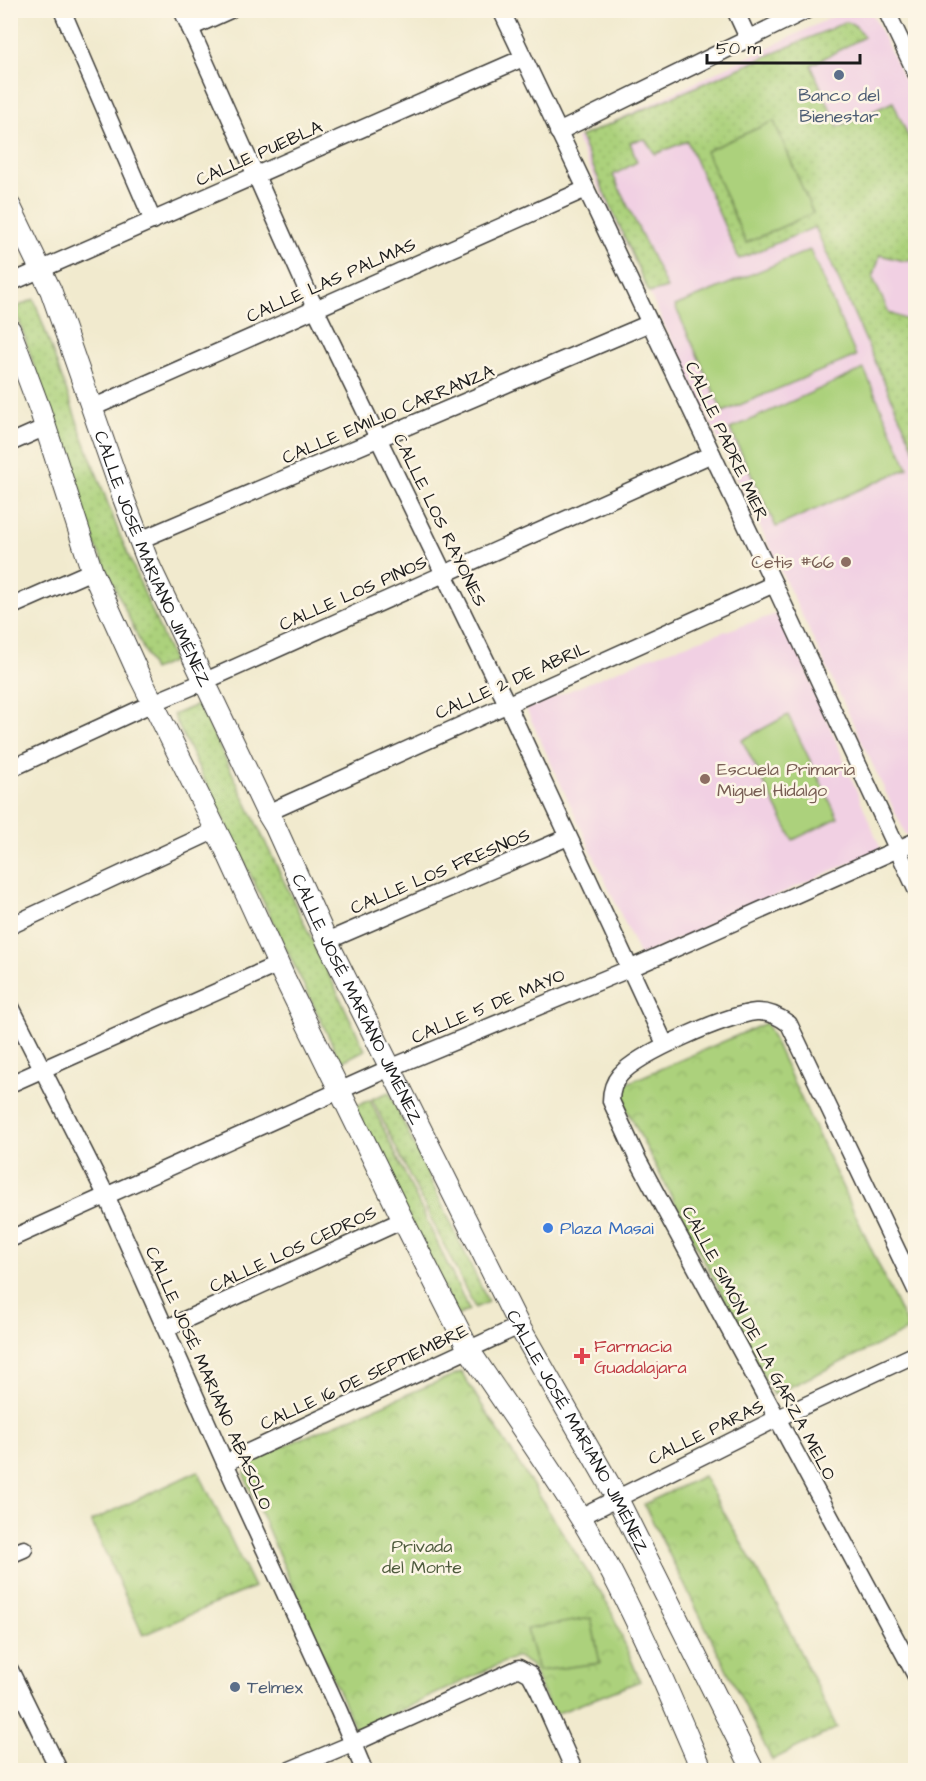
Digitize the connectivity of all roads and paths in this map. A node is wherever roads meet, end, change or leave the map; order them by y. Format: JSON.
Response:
{"nodes":[{"id":1,"x":62,"y":10,"type":"edge"},
{"id":2,"x":182,"y":10,"type":"edge"},
{"id":3,"x":230,"y":10,"type":"edge"},
{"id":4,"x":501,"y":10,"type":"edge"},
{"id":5,"x":735,"y":10,"type":"edge"},
{"id":6,"x":807,"y":10,"type":"edge"},
{"id":7,"x":888,"y":11,"type":"edge"},
{"id":8,"x":190,"y":28,"type":"junction"},
{"id":9,"x":748,"y":38,"type":"junction"},
{"id":10,"x":523,"y":58,"type":"junction"},
{"id":11,"x":915,"y":73,"type":"edge"},
{"id":12,"x":558,"y":132,"type":"junction"},
{"id":13,"x":256,"y":175,"type":"junction"},
{"id":14,"x":586,"y":189,"type":"junction"},
{"id":15,"x":10,"y":206,"type":"edge"},
{"id":16,"x":153,"y":221,"type":"junction"},
{"id":17,"x":41,"y":268,"type":"junction"},
{"id":18,"x":10,"y":283,"type":"edge"},
{"id":19,"x":315,"y":308,"type":"junction"},
{"id":20,"x":650,"y":323,"type":"junction"},
{"id":21,"x":10,"y":330,"type":"edge"},
{"id":22,"x":92,"y":408,"type":"junction"},
{"id":23,"x":45,"y":427,"type":"junction"},
{"id":24,"x":380,"y":439,"type":"junction"},
{"id":25,"x":10,"y":443,"type":"edge"},
{"id":26,"x":712,"y":454,"type":"junction"},
{"id":27,"x":140,"y":540,"type":"junction"},
{"id":28,"x":92,"y":571,"type":"junction"},
{"id":29,"x":444,"y":573,"type":"junction"},
{"id":30,"x":774,"y":584,"type":"junction"},
{"id":31,"x":10,"y":607,"type":"edge"},
{"id":32,"x":203,"y":682,"type":"junction"},
{"id":33,"x":153,"y":703,"type":"junction"},
{"id":34,"x":507,"y":704,"type":"junction"},
{"id":35,"x":10,"y":769,"type":"edge"},
{"id":36,"x":267,"y":813,"type":"junction"},
{"id":37,"x":216,"y":830,"type":"junction"},
{"id":38,"x":568,"y":837,"type":"junction"},
{"id":39,"x":915,"y":841,"type":"edge"},
{"id":40,"x":897,"y":850,"type":"junction"},
{"id":41,"x":915,"y":889,"type":"edge"},
{"id":42,"x":10,"y":927,"type":"edge"},
{"id":43,"x":327,"y":940,"type":"junction"},
{"id":44,"x":279,"y":964,"type":"junction"},
{"id":45,"x":629,"y":969,"type":"junction"},
{"id":46,"x":10,"y":1005,"type":"edge"},
{"id":47,"x":665,"y":1044,"type":"junction"},
{"id":48,"x":390,"y":1068,"type":"junction"},
{"id":49,"x":43,"y":1069,"type":"junction"},
{"id":50,"x":10,"y":1084,"type":"edge"},
{"id":51,"x":341,"y":1090,"type":"junction"},
{"id":52,"x":106,"y":1195,"type":"junction"},
{"id":53,"x":403,"y":1220,"type":"junction"},
{"id":54,"x":10,"y":1239,"type":"edge"},
{"id":55,"x":915,"y":1290,"type":"edge"},
{"id":56,"x":519,"y":1326,"type":"junction"},
{"id":57,"x":167,"y":1328,"type":"junction"},
{"id":58,"x":469,"y":1350,"type":"junction"},
{"id":59,"x":915,"y":1354,"type":"edge"},
{"id":60,"x":778,"y":1418,"type":"junction"},
{"id":61,"x":225,"y":1462,"type":"junction"},
{"id":62,"x":617,"y":1498,"type":"junction"},
{"id":63,"x":580,"y":1517,"type":"junction"},
{"id":64,"x":10,"y":1670,"type":"edge"},
{"id":65,"x":915,"y":1676,"type":"edge"},
{"id":66,"x":352,"y":1744,"type":"junction"},
{"id":67,"x":59,"y":1770,"type":"edge"},
{"id":68,"x":290,"y":1770,"type":"edge"},
{"id":69,"x":364,"y":1770,"type":"edge"},
{"id":70,"x":574,"y":1770,"type":"edge"},
{"id":71,"x":702,"y":1770,"type":"edge"},
{"id":72,"x":753,"y":1770,"type":"edge"}],
"edges":[{"from":1,"to":16,"type":"street"},
{"from":2,"to":8,"type":"street","name":"CALLE LOS RAYONES"},
{"from":3,"to":8,"type":"street"},
{"from":4,"to":10,"type":"street","name":"CALLE PADRE MIER"},
{"from":5,"to":9,"type":"street"},
{"from":6,"to":9,"type":"street"},
{"from":7,"to":11,"type":"street"},
{"from":8,"to":13,"type":"street","name":"CALLE LOS RAYONES"},
{"from":9,"to":12,"type":"street"},
{"from":10,"to":12,"type":"street","name":"CALLE PADRE MIER"},
{"from":10,"to":13,"type":"street","name":"CALLE PUEBLA"},
{"from":12,"to":14,"type":"street","name":"CALLE PADRE MIER"},
{"from":13,"to":16,"type":"street","name":"CALLE PUEBLA"},
{"from":13,"to":19,"type":"street","name":"CALLE LOS RAYONES"},
{"from":14,"to":19,"type":"street","name":"CALLE LAS PALMAS"},
{"from":14,"to":20,"type":"street","name":"CALLE PADRE MIER"},
{"from":15,"to":17,"type":"street","name":"CALLE JOSÉ MARIANO JIMÉNEZ"},
{"from":16,"to":17,"type":"street","name":"CALLE PUEBLA"},
{"from":17,"to":18,"type":"street","name":"CALLE PUEBLA"},
{"from":17,"to":22,"type":"street","name":"CALLE JOSÉ MARIANO JIMÉNEZ"},
{"from":19,"to":22,"type":"street","name":"CALLE LAS PALMAS"},
{"from":19,"to":24,"type":"street","name":"CALLE LOS RAYONES"},
{"from":20,"to":24,"type":"street","name":"CALLE EMILIO CARRANZA"},
{"from":20,"to":26,"type":"street","name":"CALLE PADRE MIER"},
{"from":21,"to":23,"type":"street"},
{"from":22,"to":27,"type":"street","name":"CALLE JOSÉ MARIANO JIMÉNEZ"},
{"from":23,"to":25,"type":"street"},
{"from":23,"to":28,"type":"street"},
{"from":24,"to":27,"type":"street","name":"CALLE EMILIO CARRANZA"},
{"from":24,"to":29,"type":"street","name":"CALLE LOS RAYONES"},
{"from":26,"to":29,"type":"street","name":"CALLE LOS PINOS"},
{"from":26,"to":30,"type":"street","name":"CALLE PADRE MIER"},
{"from":27,"to":32,"type":"street","name":"CALLE JOSÉ MARIANO JIMÉNEZ"},
{"from":28,"to":31,"type":"street"},
{"from":28,"to":33,"type":"street"},
{"from":29,"to":32,"type":"street","name":"CALLE LOS PINOS"},
{"from":29,"to":34,"type":"street","name":"CALLE LOS RAYONES"},
{"from":30,"to":34,"type":"street","name":"CALLE 2 DE ABRIL"},
{"from":30,"to":40,"type":"street","name":"CALLE PADRE MIER"},
{"from":32,"to":33,"type":"street","name":"CALLE LOS PINOS"},
{"from":32,"to":36,"type":"street","name":"CALLE JOSÉ MARIANO JIMÉNEZ"},
{"from":33,"to":35,"type":"street","name":"CALLE LOS PINOS"},
{"from":33,"to":37,"type":"street"},
{"from":34,"to":36,"type":"street","name":"CALLE 2 DE ABRIL"},
{"from":34,"to":38,"type":"street","name":"CALLE LOS RAYONES"},
{"from":36,"to":43,"type":"street","name":"CALLE JOSÉ MARIANO JIMÉNEZ"},
{"from":37,"to":42,"type":"street"},
{"from":37,"to":44,"type":"street"},
{"from":38,"to":43,"type":"street","name":"CALLE LOS FRESNOS"},
{"from":38,"to":45,"type":"street","name":"CALLE LOS RAYONES"},
{"from":39,"to":40,"type":"street","name":"CALLE 5 DE MAYO"},
{"from":40,"to":41,"type":"street","name":"CALLE PADRE MIER"},
{"from":40,"to":45,"type":"street","name":"CALLE 5 DE MAYO"},
{"from":43,"to":48,"type":"street","name":"CALLE JOSÉ MARIANO JIMÉNEZ"},
{"from":44,"to":49,"type":"street"},
{"from":44,"to":51,"type":"street"},
{"from":45,"to":47,"type":"street","name":"CALLE LOS RAYONES"},
{"from":45,"to":48,"type":"street","name":"CALLE 5 DE MAYO"},
{"from":46,"to":49,"type":"street","name":"CALLE JOSÉ MARIANO ABASOLO"},
{"from":47,"to":55,"type":"street","name":"CALLE SIMÓN DE LA GARZA MELO"},
{"from":47,"to":60,"type":"street","name":"CALLE SIMÓN DE LA GARZA MELO"},
{"from":48,"to":51,"type":"street","name":"CALLE 5 DE MAYO"},
{"from":48,"to":56,"type":"street","name":"CALLE JOSÉ MARIANO JIMÉNEZ"},
{"from":49,"to":50,"type":"street"},
{"from":49,"to":52,"type":"street","name":"CALLE JOSÉ MARIANO ABASOLO"},
{"from":51,"to":52,"type":"street","name":"CALLE 5 DE MAYO"},
{"from":51,"to":53,"type":"street"},
{"from":52,"to":54,"type":"street","name":"CALLE 5 DE MAYO"},
{"from":52,"to":57,"type":"street","name":"CALLE JOSÉ MARIANO ABASOLO"},
{"from":53,"to":57,"type":"street","name":"CALLE LOS CEDROS"},
{"from":53,"to":58,"type":"street"},
{"from":56,"to":58,"type":"street","name":"CALLE 16 DE SEPTIEMBRE"},
{"from":56,"to":62,"type":"street","name":"CALLE JOSÉ MARIANO JIMÉNEZ"},
{"from":57,"to":61,"type":"street","name":"CALLE JOSÉ MARIANO ABASOLO"},
{"from":58,"to":61,"type":"street","name":"CALLE 16 DE SEPTIEMBRE"},
{"from":58,"to":63,"type":"street"},
{"from":59,"to":60,"type":"street","name":"CALLE PARAS"},
{"from":60,"to":62,"type":"street","name":"CALLE PARAS"},
{"from":60,"to":65,"type":"street","name":"CALLE SIMÓN DE LA GARZA MELO"},
{"from":61,"to":66,"type":"street","name":"CALLE JOSÉ MARIANO ABASOLO"},
{"from":62,"to":63,"type":"street","name":"CALLE PARAS"},
{"from":62,"to":72,"type":"street","name":"CALLE JOSÉ MARIANO JIMÉNEZ"},
{"from":63,"to":71,"type":"street"},
{"from":64,"to":67,"type":"street"},
{"from":66,"to":68,"type":"street"},
{"from":66,"to":69,"type":"street","name":"CALLE JOSÉ MARIANO ABASOLO"},
{"from":66,"to":70,"type":"street"}]}
